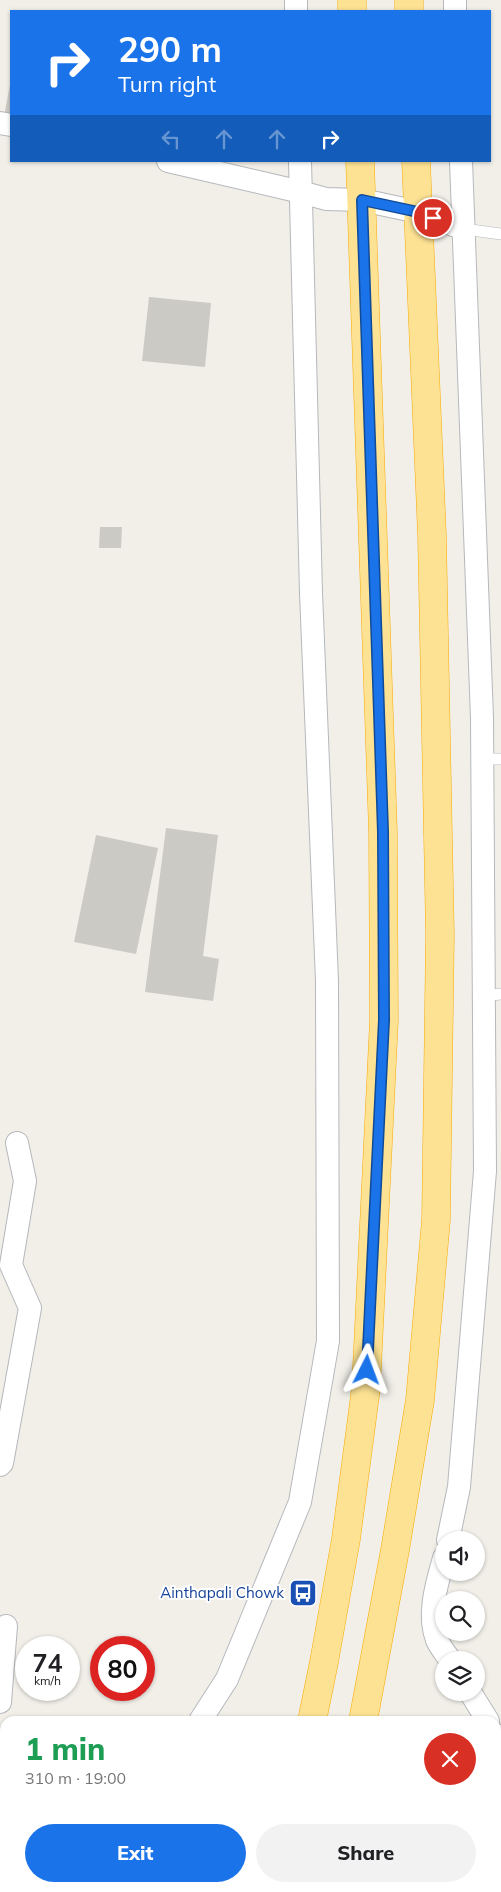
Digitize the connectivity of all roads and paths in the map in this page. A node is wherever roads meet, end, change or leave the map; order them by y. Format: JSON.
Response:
{"nodes":[{"id":1,"x":172,"y":162,"type":"edge"},
{"id":2,"x":300,"y":162,"type":"edge"},
{"id":3,"x":360,"y":162,"type":"edge"},
{"id":4,"x":416,"y":162,"type":"edge"},
{"id":5,"x":461,"y":162,"type":"edge"},
{"id":6,"x":301,"y":192,"type":"junction"},
{"id":7,"x":362,"y":200,"type":"junction"},
{"id":8,"x":418,"y":212,"type":"junction"},
{"id":9,"x":464,"y":229,"type":"junction"},
{"id":10,"x":501,"y":234,"type":"edge"},
{"id":11,"x":492,"y":759,"type":"edge"},
{"id":12,"x":492,"y":995,"type":"edge"},
{"id":13,"x":17,"y":1144,"type":"dead end"},
{"id":14,"x":0,"y":1465,"type":"edge"},
{"id":15,"x":450,"y":1531,"type":"edge"},
{"id":16,"x":438,"y":1581,"type":"edge"},
{"id":17,"x":6,"y":1626,"type":"dead end"},
{"id":18,"x":444,"y":1651,"type":"edge"},
{"id":19,"x":476,"y":1701,"type":"edge"},
{"id":20,"x":0,"y":1702,"type":"edge"},
{"id":21,"x":203,"y":1716,"type":"edge"},
{"id":22,"x":313,"y":1716,"type":"edge"},
{"id":23,"x":364,"y":1716,"type":"edge"},
{"id":24,"x":485,"y":1716,"type":"edge"}],
"edges":[{"from":1,"to":6,"type":"street"},
{"from":2,"to":6,"type":"street"},
{"from":3,"to":7,"type":"highway"},
{"from":4,"to":8,"type":"highway"},
{"from":5,"to":9,"type":"street"},
{"from":6,"to":7,"type":"street"},
{"from":6,"to":21,"type":"street"},
{"from":7,"to":8,"type":"street"},
{"from":7,"to":22,"type":"highway"},
{"from":8,"to":9,"type":"street"},
{"from":8,"to":23,"type":"highway"},
{"from":9,"to":10,"type":"lane"},
{"from":9,"to":11,"type":"street"},
{"from":11,"to":12,"type":"street"},
{"from":12,"to":15,"type":"street"},
{"from":13,"to":14,"type":"street"},
{"from":16,"to":18,"type":"street"},
{"from":17,"to":20,"type":"street"},
{"from":19,"to":24,"type":"street"}]}
